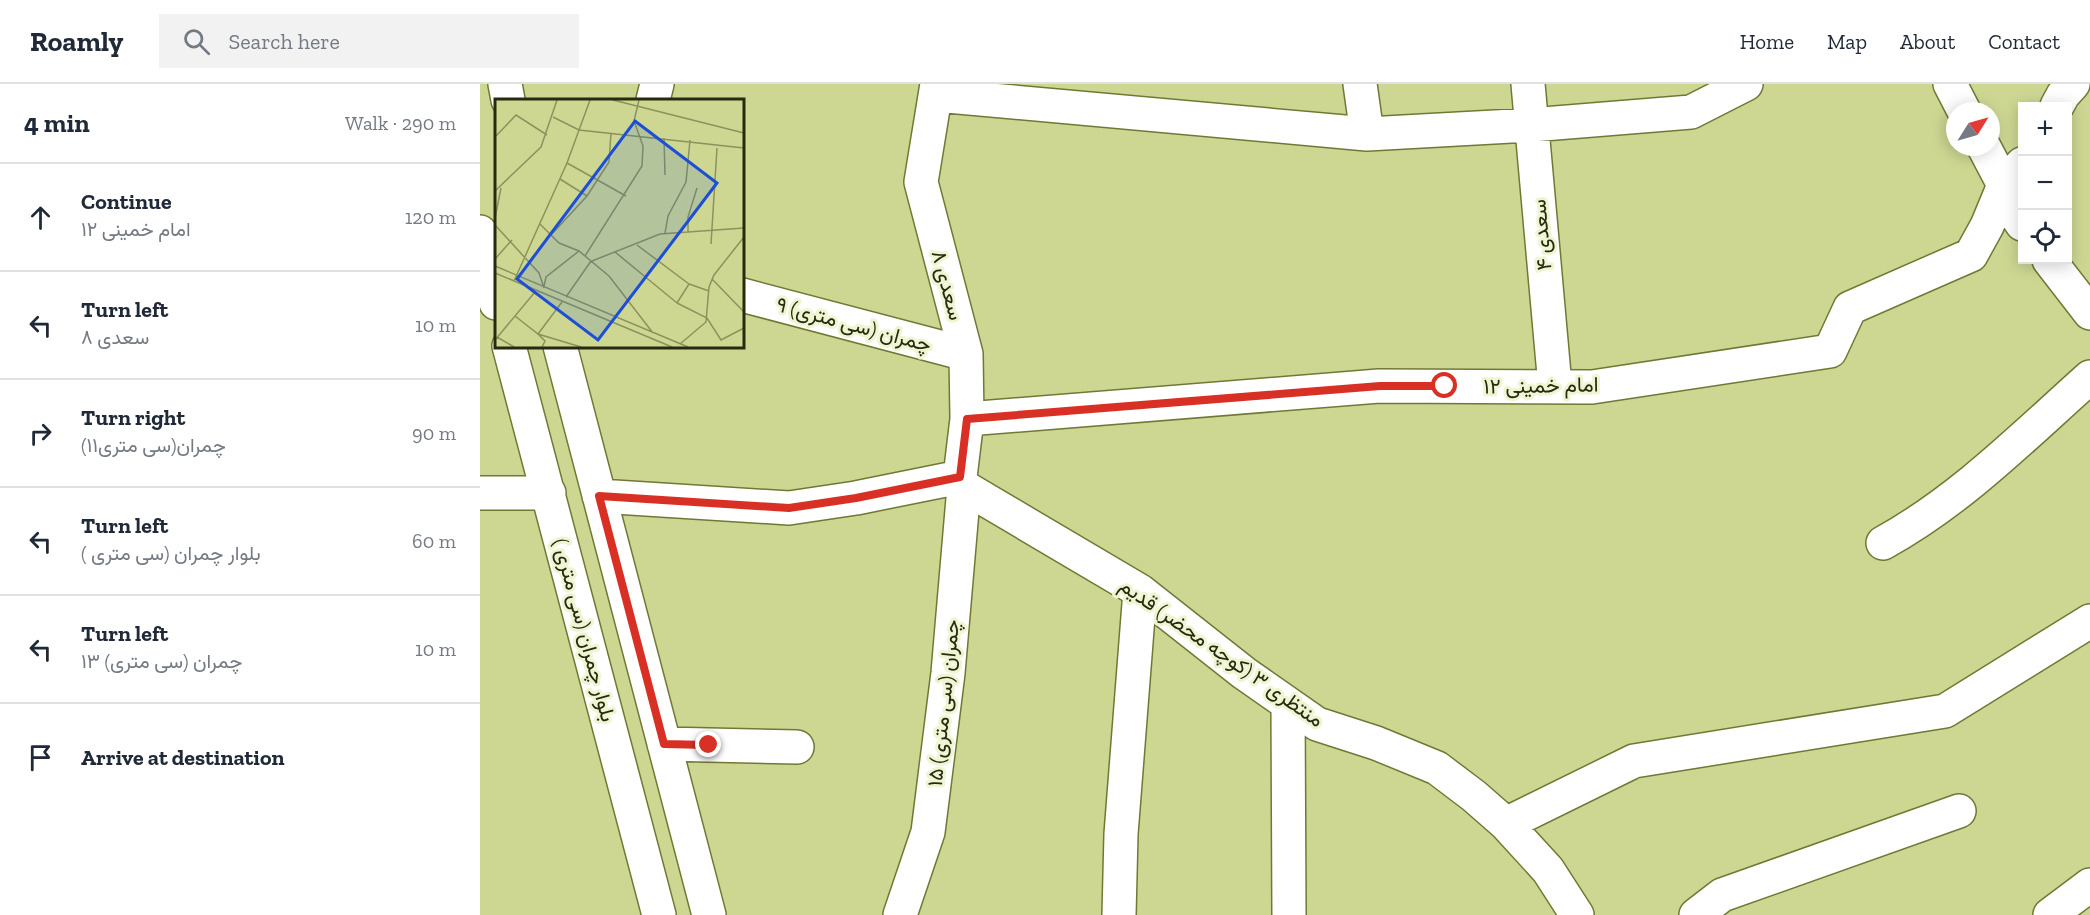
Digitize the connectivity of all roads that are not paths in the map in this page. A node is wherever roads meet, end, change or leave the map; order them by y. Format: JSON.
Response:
{"nodes":[{"id":1,"x":505,"y":84,"type":"edge"},
{"id":2,"x":657,"y":84,"type":"edge"},
{"id":3,"x":1360,"y":84,"type":"edge"},
{"id":4,"x":1528,"y":84,"type":"edge"},
{"id":5,"x":1746,"y":84,"type":"edge"},
{"id":6,"x":1950,"y":84,"type":"edge"},
{"id":7,"x":2073,"y":84,"type":"edge"},
{"id":8,"x":936,"y":90,"type":"edge"},
{"id":9,"x":508,"y":99,"type":"edge"},
{"id":10,"x":652,"y":99,"type":"edge"},
{"id":11,"x":1960,"y":102,"type":"edge"},
{"id":12,"x":2059,"y":102,"type":"edge"},
{"id":13,"x":1531,"y":125,"type":"junction"},
{"id":14,"x":1367,"y":134,"type":"junction"},
{"id":15,"x":1994,"y":156,"type":"edge"},
{"id":16,"x":2013,"y":174,"type":"edge"},
{"id":17,"x":2018,"y":218,"type":"edge"},
{"id":18,"x":480,"y":232,"type":"edge"},
{"id":19,"x":2052,"y":264,"type":"edge"},
{"id":20,"x":483,"y":268,"type":"edge"},
{"id":21,"x":744,"y":296,"type":"edge"},
{"id":22,"x":495,"y":300,"type":"edge"},
{"id":23,"x":2090,"y":313,"type":"edge"},
{"id":24,"x":510,"y":348,"type":"edge"},
{"id":25,"x":561,"y":348,"type":"edge"},
{"id":26,"x":966,"y":354,"type":"junction"},
{"id":27,"x":2090,"y":377,"type":"edge"},
{"id":28,"x":1555,"y":386,"type":"junction"},
{"id":29,"x":967,"y":419,"type":"junction"},
{"id":30,"x":962,"y":482,"type":"junction"},
{"id":31,"x":480,"y":493,"type":"edge"},
{"id":32,"x":549,"y":493,"type":"junction"},
{"id":33,"x":599,"y":496,"type":"junction"},
{"id":34,"x":1883,"y":543,"type":"dead end"},
{"id":35,"x":1140,"y":591,"type":"junction"},
{"id":36,"x":2090,"y":621,"type":"edge"},
{"id":37,"x":1288,"y":704,"type":"junction"},
{"id":38,"x":664,"y":744,"type":"junction"},
{"id":39,"x":797,"y":747,"type":"dead end"},
{"id":40,"x":1959,"y":811,"type":"dead end"},
{"id":41,"x":1506,"y":824,"type":"junction"},
{"id":42,"x":2090,"y":885,"type":"edge"},
{"id":43,"x":659,"y":915,"type":"edge"},
{"id":44,"x":709,"y":915,"type":"edge"},
{"id":45,"x":900,"y":915,"type":"edge"},
{"id":46,"x":1119,"y":915,"type":"edge"},
{"id":47,"x":1289,"y":915,"type":"edge"},
{"id":48,"x":1577,"y":915,"type":"edge"},
{"id":49,"x":1695,"y":915,"type":"edge"},
{"id":50,"x":2050,"y":915,"type":"edge"}],
"edges":[{"from":1,"to":9,"type":"street"},
{"from":2,"to":10,"type":"street"},
{"from":3,"to":14,"type":"street"},
{"from":4,"to":13,"type":"street","name":"سعدی ۴"},
{"from":5,"to":13,"type":"street"},
{"from":6,"to":11,"type":"street"},
{"from":7,"to":12,"type":"street"},
{"from":8,"to":14,"type":"street"},
{"from":8,"to":26,"type":"street","name":"سعدی ۸"},
{"from":13,"to":14,"type":"street"},
{"from":13,"to":28,"type":"street","name":"سعدی ۴"},
{"from":15,"to":16,"type":"street"},
{"from":16,"to":17,"type":"street"},
{"from":16,"to":28,"type":"street","name":"امام خمینی ۱۲"},
{"from":18,"to":20,"type":"street"},
{"from":19,"to":23,"type":"street"},
{"from":20,"to":22,"type":"street"},
{"from":21,"to":26,"type":"street","name":"چمران (سی متری) ۹"},
{"from":24,"to":32,"type":"street","name":"بلوار چمران (سی متری )"},
{"from":25,"to":33,"type":"street"},
{"from":26,"to":29,"type":"street","name":"سعدی ۸"},
{"from":27,"to":34,"type":"street"},
{"from":28,"to":29,"type":"street","name":"امام خمینی ۱۲"},
{"from":29,"to":30,"type":"street","name":"سعدی ۸"},
{"from":30,"to":33,"type":"street"},
{"from":30,"to":35,"type":"street","name":"منتظری ۳ (کوچه محضر) قدیم"},
{"from":30,"to":45,"type":"street","name":"چمران (سی متری) ۱۵"},
{"from":31,"to":32,"type":"street"},
{"from":32,"to":43,"type":"street","name":"بلوار چمران (سی متری )"},
{"from":33,"to":38,"type":"street"},
{"from":35,"to":37,"type":"street","name":"منتظری ۳ (کوچه محضر) قدیم"},
{"from":35,"to":46,"type":"street"},
{"from":36,"to":41,"type":"street"},
{"from":37,"to":41,"type":"street","name":"منتظری ۳ (کوچه محضر) قدیم"},
{"from":37,"to":47,"type":"street"},
{"from":38,"to":39,"type":"street"},
{"from":38,"to":44,"type":"street"},
{"from":40,"to":49,"type":"street"},
{"from":41,"to":48,"type":"street","name":"منتظری ۳ (کوچه محضر) قدیم"},
{"from":42,"to":50,"type":"street"}]}
